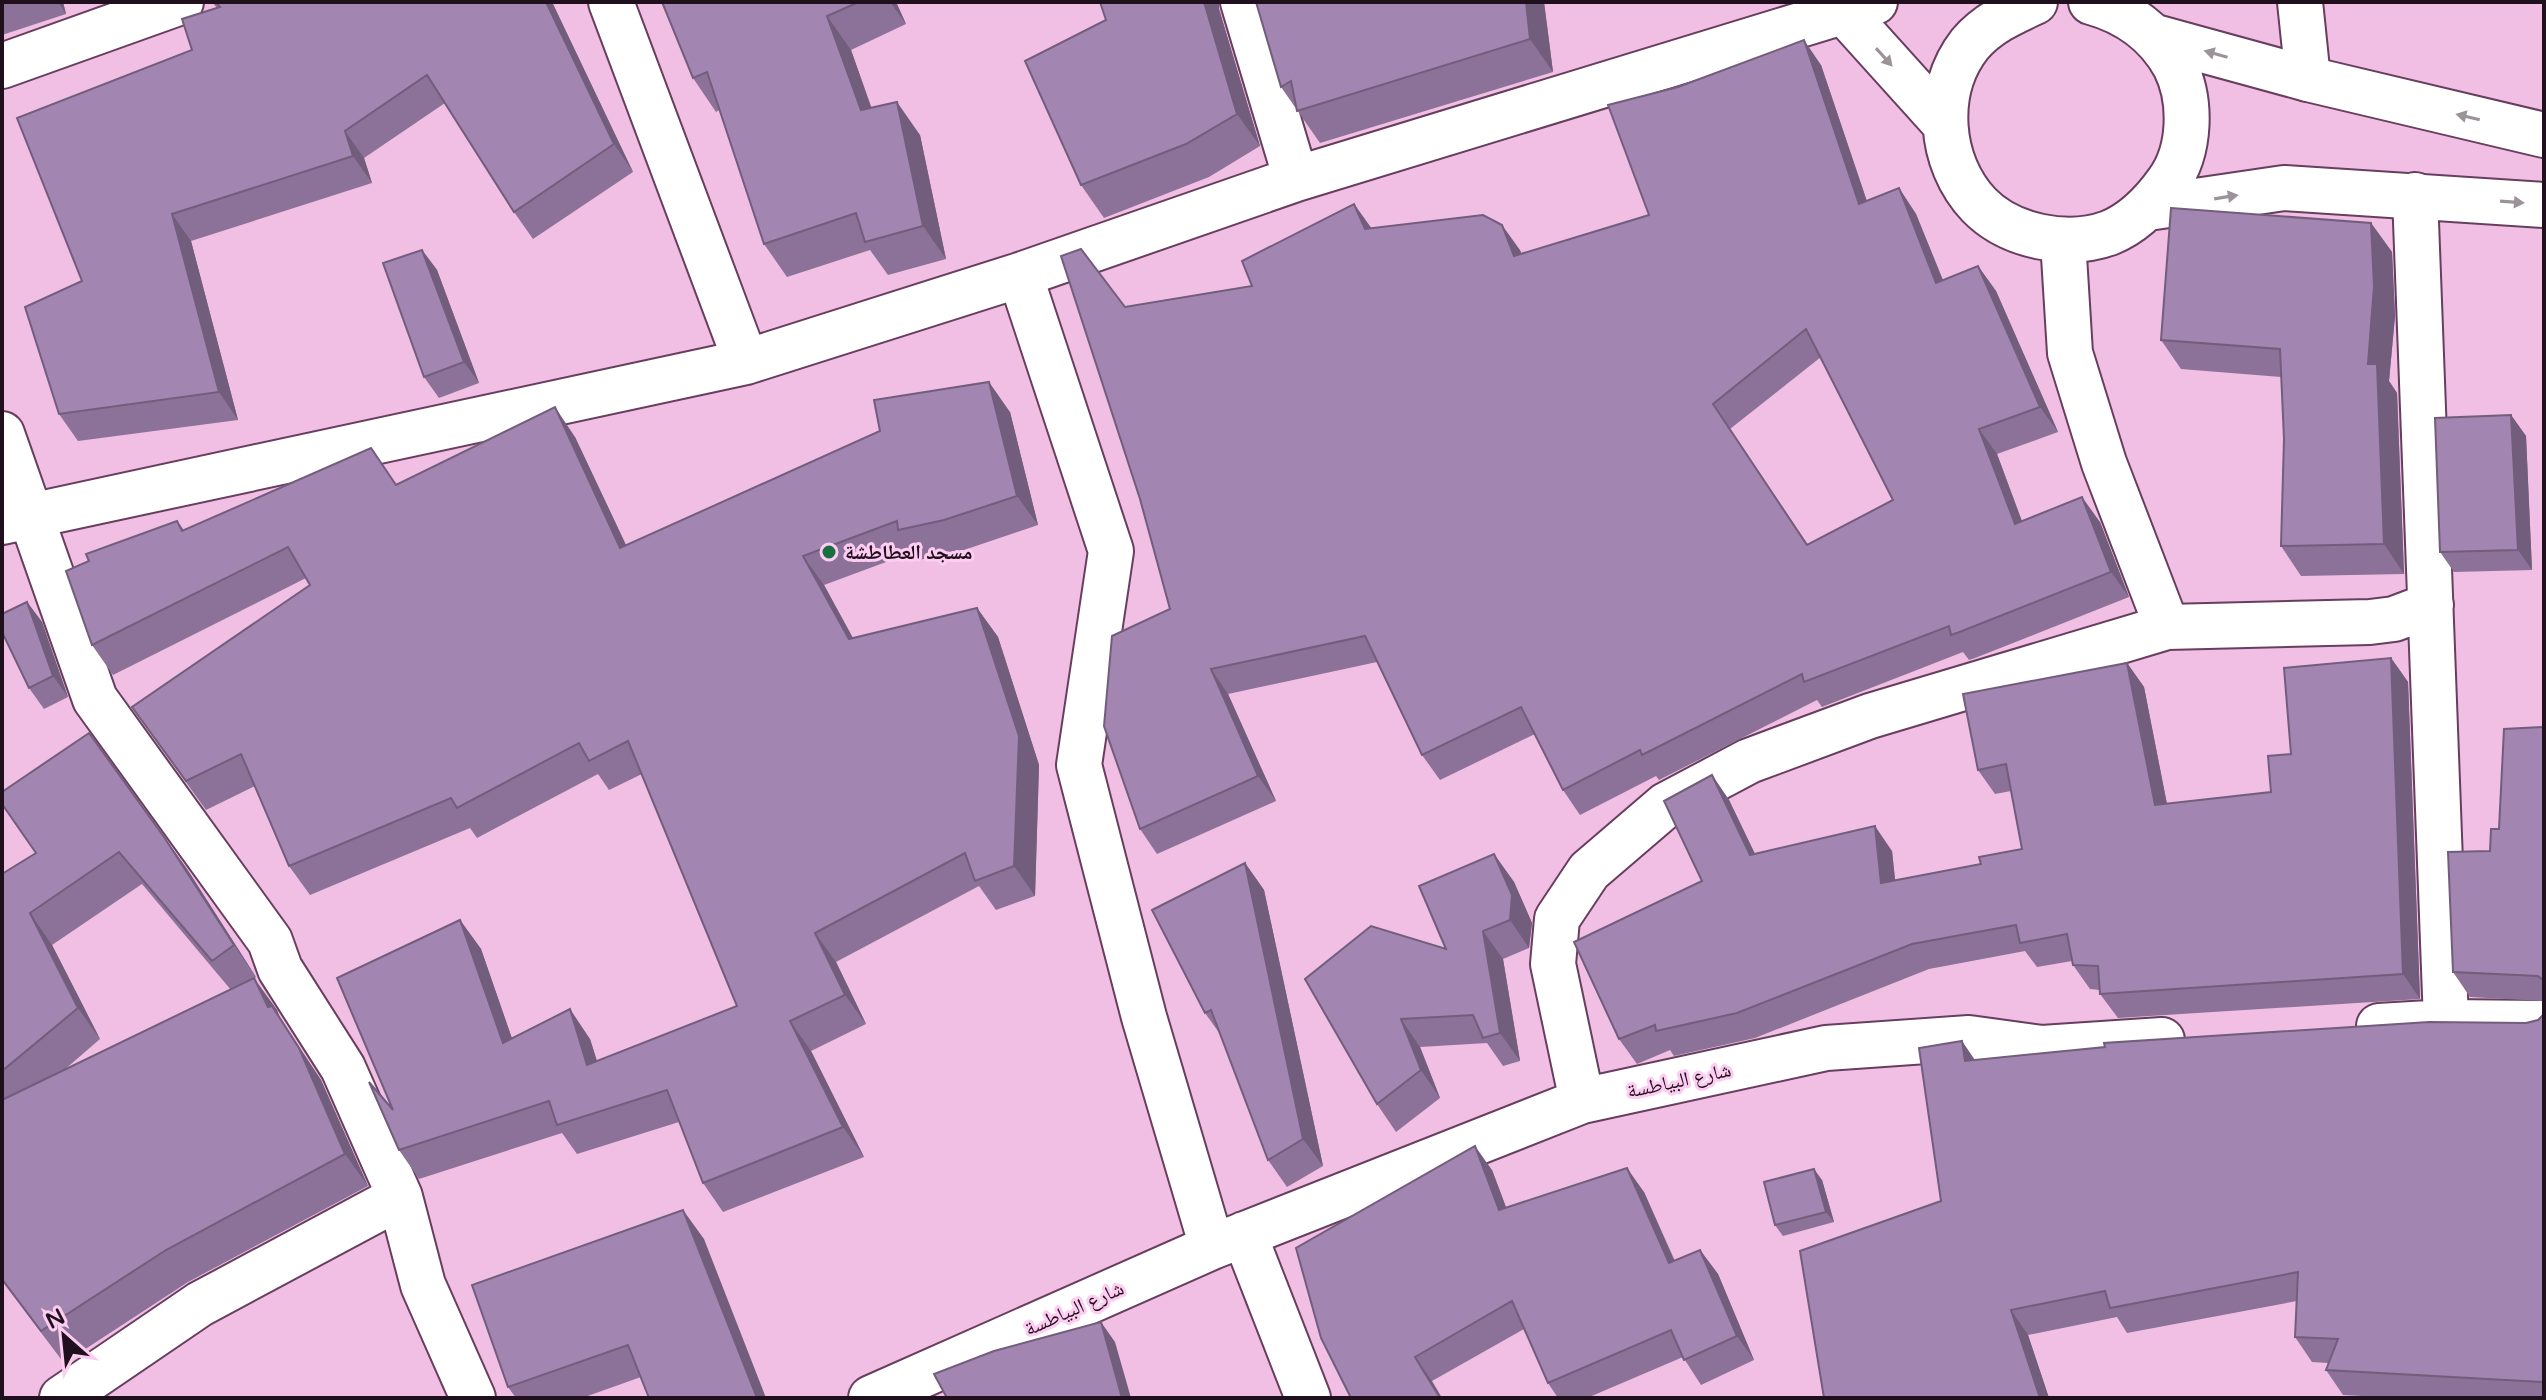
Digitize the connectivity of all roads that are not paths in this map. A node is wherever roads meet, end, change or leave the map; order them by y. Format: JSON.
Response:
{"nodes":[{"id":1,"x":181,"y":2,"type":"edge"},
{"id":2,"x":611,"y":2,"type":"edge"},
{"id":3,"x":1243,"y":2,"type":"edge"},
{"id":4,"x":2035,"y":2,"type":"edge"},
{"id":5,"x":2091,"y":2,"type":"edge"},
{"id":6,"x":2300,"y":2,"type":"edge"},
{"id":7,"x":1849,"y":5,"type":"edge"},
{"id":8,"x":2155,"y":37,"type":"junction"},
{"id":9,"x":2,"y":66,"type":"edge"},
{"id":10,"x":2308,"y":79,"type":"junction"},
{"id":11,"x":1944,"y":123,"type":"junction"},
{"id":12,"x":2544,"y":135,"type":"edge"},
{"id":13,"x":1296,"y":179,"type":"junction"},
{"id":14,"x":2415,"y":195,"type":"junction"},
{"id":15,"x":2544,"y":205,"type":"edge"},
{"id":16,"x":2148,"y":208,"type":"junction"},
{"id":17,"x":2063,"y":240,"type":"junction"},
{"id":18,"x":1020,"y":275,"type":"junction"},
{"id":19,"x":746,"y":362,"type":"junction"},
{"id":20,"x":2,"y":434,"type":"edge"},
{"id":21,"x":16,"y":520,"type":"edge"},
{"id":22,"x":2431,"y":605,"type":"junction"},
{"id":23,"x":2167,"y":627,"type":"junction"},
{"id":24,"x":2446,"y":1022,"type":"junction"},
{"id":25,"x":2544,"y":1023,"type":"edge"},
{"id":26,"x":2337,"y":1029,"type":"edge"},
{"id":27,"x":2197,"y":1038,"type":"edge"},
{"id":28,"x":1582,"y":1101,"type":"junction"},
{"id":29,"x":400,"y":1197,"type":"junction"},
{"id":30,"x":1228,"y":1241,"type":"junction"},
{"id":31,"x":62,"y":1398,"type":"edge"},
{"id":32,"x":473,"y":1398,"type":"edge"},
{"id":33,"x":871,"y":1398,"type":"edge"},
{"id":34,"x":1308,"y":1398,"type":"edge"}],
"edges":[{"from":1,"to":9,"type":"street"},
{"from":2,"to":19,"type":"street"},
{"from":3,"to":13,"type":"street"},
{"from":4,"to":11,"type":"street"},
{"from":5,"to":8,"type":"street"},
{"from":6,"to":10,"type":"street"},
{"from":7,"to":11,"type":"street","one_way":true},
{"from":7,"to":13,"type":"street"},
{"from":10,"to":8,"type":"street","one_way":true},
{"from":8,"to":16,"type":"street"},
{"from":12,"to":10,"type":"street","one_way":true},
{"from":11,"to":17,"type":"street"},
{"from":13,"to":18,"type":"street"},
{"from":14,"to":15,"type":"street","one_way":true},
{"from":16,"to":14,"type":"street","one_way":true},
{"from":14,"to":22,"type":"street"},
{"from":16,"to":17,"type":"street"},
{"from":17,"to":23,"type":"street"},
{"from":18,"to":19,"type":"street"},
{"from":18,"to":30,"type":"street"},
{"from":19,"to":21,"type":"street"},
{"from":20,"to":21,"type":"street"},
{"from":21,"to":29,"type":"street"},
{"from":22,"to":23,"type":"street"},
{"from":22,"to":24,"type":"street"},
{"from":23,"to":28,"type":"street"},
{"from":24,"to":25,"type":"street"},
{"from":24,"to":26,"type":"street"},
{"from":27,"to":28,"type":"street","name":"شارع البياطسة"},
{"from":28,"to":30,"type":"street","name":"شارع البياطسة"},
{"from":29,"to":31,"type":"street"},
{"from":29,"to":32,"type":"street"},
{"from":30,"to":33,"type":"street","name":"شارع البياطسة"},
{"from":30,"to":34,"type":"street"}]}
